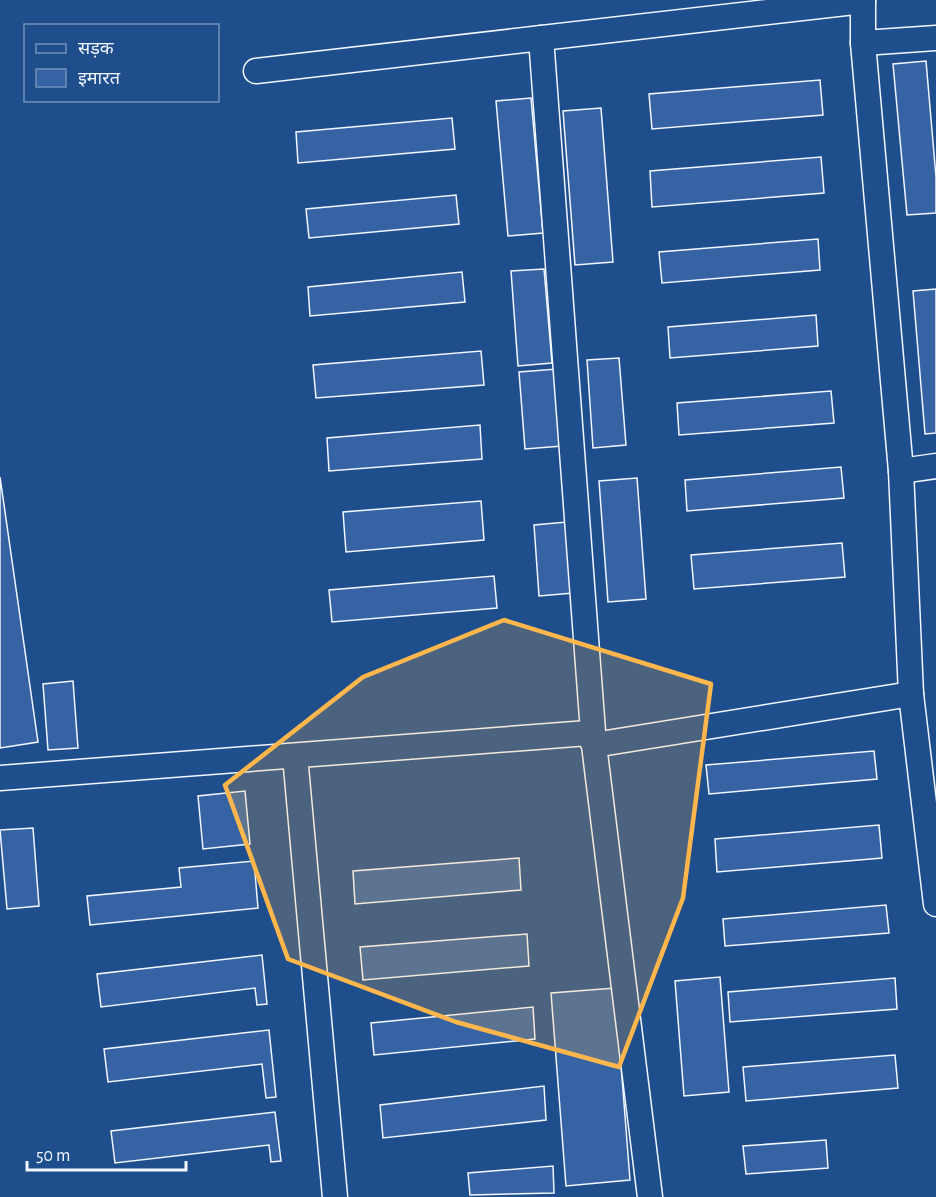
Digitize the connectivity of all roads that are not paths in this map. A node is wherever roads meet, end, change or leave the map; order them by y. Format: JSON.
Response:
{"nodes":[{"id":1,"x":863,"y":0,"type":"edge"},
{"id":2,"x":541,"y":38,"type":"junction"},
{"id":3,"x":936,"y":39,"type":"edge"},
{"id":4,"x":863,"y":43,"type":"junction"},
{"id":5,"x":256,"y":71,"type":"dead end"},
{"id":6,"x":936,"y":466,"type":"edge"},
{"id":7,"x":901,"y":471,"type":"junction"},
{"id":8,"x":911,"y":694,"type":"junction"},
{"id":9,"x":594,"y":745,"type":"junction"},
{"id":10,"x":295,"y":756,"type":"junction"},
{"id":11,"x":0,"y":778,"type":"edge"},
{"id":12,"x":936,"y":904,"type":"edge"},
{"id":13,"x":335,"y":1197,"type":"edge"},
{"id":14,"x":650,"y":1197,"type":"edge"}],
"edges":[{"from":1,"to":2,"type":"street"},
{"from":1,"to":4,"type":"street"},
{"from":2,"to":5,"type":"street"},
{"from":2,"to":9,"type":"street"},
{"from":3,"to":4,"type":"street"},
{"from":4,"to":7,"type":"street"},
{"from":6,"to":7,"type":"street"},
{"from":7,"to":8,"type":"street"},
{"from":8,"to":9,"type":"street"},
{"from":8,"to":12,"type":"street"},
{"from":9,"to":10,"type":"street"},
{"from":9,"to":14,"type":"street"},
{"from":10,"to":11,"type":"street"},
{"from":10,"to":13,"type":"street"}]}
